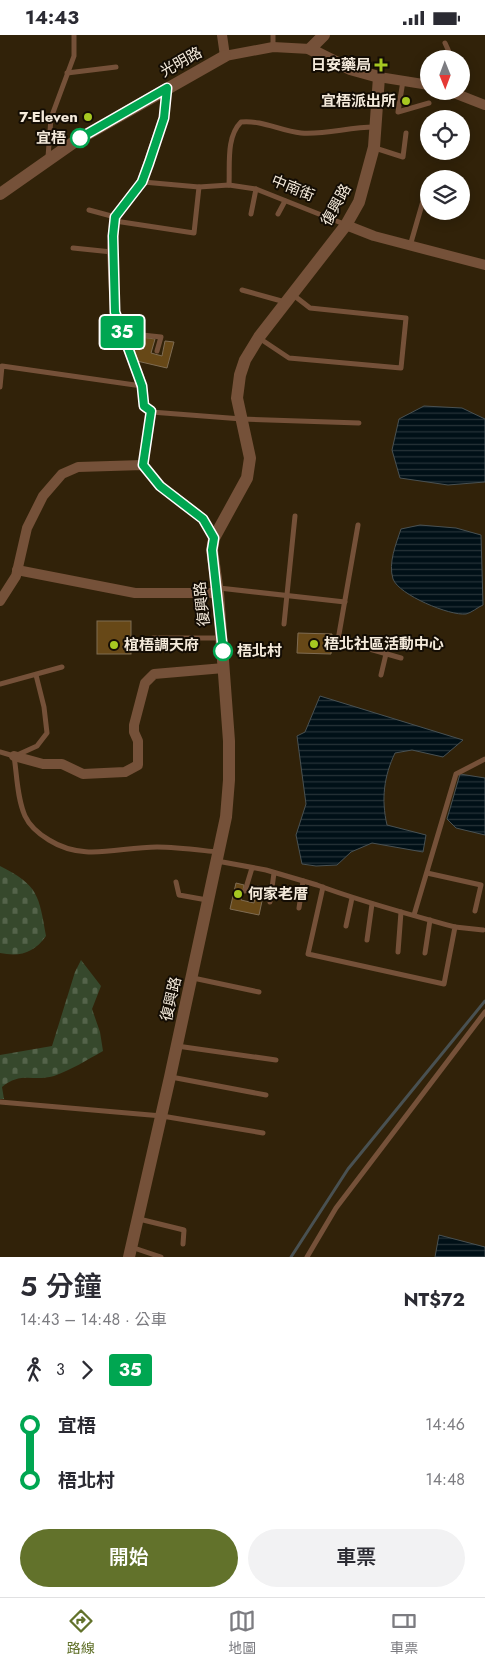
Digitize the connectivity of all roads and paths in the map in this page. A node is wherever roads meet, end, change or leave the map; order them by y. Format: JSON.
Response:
{"nodes":[{"id":1,"x":74,"y":35,"type":"edge"},
{"id":2,"x":222,"y":35,"type":"edge"},
{"id":3,"x":274,"y":35,"type":"edge"},
{"id":4,"x":324,"y":35,"type":"edge"},
{"id":5,"x":445,"y":43,"type":"dead end"},
{"id":6,"x":274,"y":47,"type":"junction"},
{"id":7,"x":310,"y":49,"type":"junction"},
{"id":8,"x":448,"y":50,"type":"edge"},
{"id":9,"x":225,"y":56,"type":"junction"},
{"id":10,"x":116,"y":67,"type":"dead end"},
{"id":11,"x":67,"y":73,"type":"junction"},
{"id":12,"x":380,"y":77,"type":"junction"},
{"id":13,"x":403,"y":80,"type":"junction"},
{"id":14,"x":420,"y":83,"type":"edge"},
{"id":15,"x":167,"y":88,"type":"junction"},
{"id":16,"x":470,"y":99,"type":"edge"},
{"id":17,"x":429,"y":103,"type":"dead end"},
{"id":18,"x":485,"y":105,"type":"edge"},
{"id":19,"x":376,"y":127,"type":"junction"},
{"id":20,"x":406,"y":133,"type":"dead end"},
{"id":21,"x":374,"y":147,"type":"junction"},
{"id":22,"x":48,"y":160,"type":"junction"},
{"id":23,"x":142,"y":182,"type":"junction"},
{"id":24,"x":229,"y":185,"type":"junction"},
{"id":25,"x":199,"y":187,"type":"junction"},
{"id":26,"x":256,"y":189,"type":"junction"},
{"id":27,"x":0,"y":194,"type":"edge"},
{"id":28,"x":285,"y":201,"type":"junction"},
{"id":29,"x":89,"y":210,"type":"dead end"},
{"id":30,"x":251,"y":214,"type":"dead end"},
{"id":31,"x":278,"y":214,"type":"dead end"},
{"id":32,"x":420,"y":214,"type":"edge"},
{"id":33,"x":115,"y":219,"type":"junction"},
{"id":34,"x":346,"y":225,"type":"junction"},
{"id":35,"x":410,"y":247,"type":"junction"},
{"id":36,"x":73,"y":248,"type":"dead end"},
{"id":37,"x":112,"y":252,"type":"junction"},
{"id":38,"x":485,"y":265,"type":"edge"},
{"id":39,"x":242,"y":290,"type":"dead end"},
{"id":40,"x":289,"y":298,"type":"junction"},
{"id":41,"x":124,"y":336,"type":"junction"},
{"id":42,"x":259,"y":337,"type":"junction"},
{"id":43,"x":157,"y":351,"type":"dead end"},
{"id":44,"x":142,"y":386,"type":"junction"},
{"id":45,"x":0,"y":387,"type":"edge"},
{"id":46,"x":151,"y":411,"type":"junction"},
{"id":47,"x":242,"y":419,"type":"junction"},
{"id":48,"x":359,"y":423,"type":"dead end"},
{"id":49,"x":143,"y":465,"type":"junction"},
{"id":50,"x":295,"y":516,"type":"dead end"},
{"id":51,"x":358,"y":525,"type":"dead end"},
{"id":52,"x":214,"y":538,"type":"junction"},
{"id":53,"x":17,"y":570,"type":"junction"},
{"id":54,"x":218,"y":591,"type":"junction"},
{"id":55,"x":286,"y":595,"type":"junction"},
{"id":56,"x":0,"y":601,"type":"edge"},
{"id":57,"x":345,"y":602,"type":"junction"},
{"id":58,"x":284,"y":624,"type":"dead end"},
{"id":59,"x":153,"y":638,"type":"dead end"},
{"id":60,"x":222,"y":638,"type":"junction"},
{"id":61,"x":386,"y":653,"type":"junction"},
{"id":62,"x":401,"y":658,"type":"dead end"},
{"id":63,"x":62,"y":667,"type":"dead end"},
{"id":64,"x":224,"y":668,"type":"junction"},
{"id":65,"x":36,"y":675,"type":"junction"},
{"id":66,"x":381,"y":675,"type":"dead end"},
{"id":67,"x":0,"y":684,"type":"edge"},
{"id":68,"x":0,"y":752,"type":"edge"},
{"id":69,"x":14,"y":756,"type":"junction"},
{"id":70,"x":485,"y":759,"type":"edge"},
{"id":71,"x":217,"y":857,"type":"junction"},
{"id":72,"x":252,"y":867,"type":"junction"},
{"id":73,"x":274,"y":873,"type":"junction"},
{"id":74,"x":427,"y":873,"type":"junction"},
{"id":75,"x":303,"y":881,"type":"junction"},
{"id":76,"x":176,"y":882,"type":"dead end"},
{"id":77,"x":323,"y":887,"type":"junction"},
{"id":78,"x":245,"y":891,"type":"dead end"},
{"id":79,"x":352,"y":898,"type":"junction"},
{"id":80,"x":208,"y":900,"type":"junction"},
{"id":81,"x":270,"y":902,"type":"dead end"},
{"id":82,"x":372,"y":904,"type":"junction"},
{"id":83,"x":299,"y":908,"type":"dead end"},
{"id":84,"x":475,"y":911,"type":"dead end"},
{"id":85,"x":401,"y":912,"type":"junction"},
{"id":86,"x":414,"y":915,"type":"junction"},
{"id":87,"x":430,"y":920,"type":"junction"},
{"id":88,"x":346,"y":926,"type":"dead end"},
{"id":89,"x":455,"y":927,"type":"junction"},
{"id":90,"x":483,"y":930,"type":"dead end"},
{"id":91,"x":367,"y":940,"type":"dead end"},
{"id":92,"x":398,"y":952,"type":"dead end"},
{"id":93,"x":425,"y":953,"type":"dead end"},
{"id":94,"x":192,"y":978,"type":"junction"},
{"id":95,"x":258,"y":992,"type":"dead end"},
{"id":96,"x":485,"y":1013,"type":"edge"},
{"id":97,"x":176,"y":1045,"type":"junction"},
{"id":98,"x":276,"y":1060,"type":"dead end"},
{"id":99,"x":170,"y":1077,"type":"junction"},
{"id":100,"x":266,"y":1095,"type":"dead end"},
{"id":101,"x":0,"y":1102,"type":"edge"},
{"id":102,"x":162,"y":1116,"type":"junction"},
{"id":103,"x":263,"y":1133,"type":"dead end"},
{"id":104,"x":136,"y":1218,"type":"junction"},
{"id":105,"x":183,"y":1245,"type":"dead end"},
{"id":106,"x":130,"y":1252,"type":"edge"},
{"id":107,"x":161,"y":1257,"type":"edge"},
{"id":108,"x":307,"y":1257,"type":"edge"}],
"edges":[{"from":1,"to":11,"type":"lane"},
{"from":2,"to":9,"type":"street"},
{"from":3,"to":6,"type":"lane"},
{"from":4,"to":7,"type":"street"},
{"from":5,"to":8,"type":"lane"},
{"from":6,"to":7,"type":"street","name":"光明路"},
{"from":6,"to":9,"type":"street","name":"光明路"},
{"from":7,"to":12,"type":"street","name":"光明路"},
{"from":9,"to":15,"type":"street","name":"光明路"},
{"from":10,"to":11,"type":"lane"},
{"from":11,"to":22,"type":"lane"},
{"from":12,"to":13,"type":"street","name":"光明路"},
{"from":12,"to":19,"type":"street","name":"復興路"},
{"from":13,"to":14,"type":"street","name":"光明路"},
{"from":13,"to":17,"type":"lane"},
{"from":15,"to":22,"type":"street","name":"光明路"},
{"from":15,"to":23,"type":"street"},
{"from":16,"to":18,"type":"street"},
{"from":19,"to":21,"type":"street","name":"復興路"},
{"from":19,"to":24,"type":"lane"},
{"from":20,"to":21,"type":"lane"},
{"from":21,"to":34,"type":"street","name":"復興路"},
{"from":22,"to":27,"type":"street","name":"光明路"},
{"from":23,"to":25,"type":"lane","name":"中南街"},
{"from":23,"to":33,"type":"street"},
{"from":24,"to":25,"type":"lane","name":"中南街"},
{"from":24,"to":26,"type":"lane","name":"中南街"},
{"from":25,"to":33,"type":"lane"},
{"from":26,"to":28,"type":"lane","name":"中南街"},
{"from":26,"to":30,"type":"lane"},
{"from":28,"to":31,"type":"lane"},
{"from":28,"to":34,"type":"lane","name":"中南街"},
{"from":29,"to":33,"type":"lane"},
{"from":32,"to":35,"type":"lane"},
{"from":33,"to":37,"type":"street"},
{"from":34,"to":35,"type":"street","name":"中南街"},
{"from":34,"to":40,"type":"street","name":"復興路"},
{"from":35,"to":38,"type":"street","name":"中南街"},
{"from":36,"to":37,"type":"lane"},
{"from":37,"to":41,"type":"street"},
{"from":39,"to":40,"type":"lane"},
{"from":40,"to":42,"type":"street","name":"復興路"},
{"from":40,"to":42,"type":"lane"},
{"from":41,"to":43,"type":"lane"},
{"from":41,"to":44,"type":"street"},
{"from":42,"to":47,"type":"street","name":"復興路"},
{"from":44,"to":45,"type":"lane"},
{"from":44,"to":46,"type":"street"},
{"from":46,"to":47,"type":"lane"},
{"from":46,"to":49,"type":"street"},
{"from":47,"to":48,"type":"lane"},
{"from":47,"to":52,"type":"street","name":"復興路"},
{"from":49,"to":52,"type":"street"},
{"from":49,"to":53,"type":"street"},
{"from":50,"to":55,"type":"lane"},
{"from":51,"to":57,"type":"lane"},
{"from":52,"to":54,"type":"street","name":"復興路"},
{"from":53,"to":54,"type":"street"},
{"from":53,"to":56,"type":"street"},
{"from":54,"to":55,"type":"lane"},
{"from":54,"to":60,"type":"street","name":"復興路"},
{"from":55,"to":57,"type":"lane"},
{"from":55,"to":58,"type":"lane"},
{"from":57,"to":61,"type":"lane"},
{"from":59,"to":60,"type":"lane"},
{"from":60,"to":64,"type":"street","name":"復興路"},
{"from":61,"to":62,"type":"lane"},
{"from":61,"to":66,"type":"lane"},
{"from":63,"to":65,"type":"lane"},
{"from":64,"to":69,"type":"street"},
{"from":64,"to":71,"type":"street","name":"復興路"},
{"from":65,"to":67,"type":"lane"},
{"from":65,"to":69,"type":"lane"},
{"from":68,"to":69,"type":"lane"},
{"from":69,"to":71,"type":"lane"},
{"from":70,"to":74,"type":"lane"},
{"from":71,"to":72,"type":"lane"},
{"from":71,"to":80,"type":"street","name":"復興路"},
{"from":72,"to":73,"type":"lane"},
{"from":72,"to":78,"type":"lane"},
{"from":73,"to":75,"type":"lane"},
{"from":73,"to":81,"type":"lane"},
{"from":74,"to":84,"type":"lane"},
{"from":74,"to":86,"type":"lane"},
{"from":75,"to":77,"type":"lane"},
{"from":75,"to":83,"type":"lane"},
{"from":76,"to":80,"type":"lane"},
{"from":77,"to":79,"type":"lane"},
{"from":77,"to":89,"type":"lane"},
{"from":79,"to":82,"type":"lane"},
{"from":79,"to":88,"type":"lane"},
{"from":80,"to":94,"type":"street","name":"復興路"},
{"from":82,"to":85,"type":"lane"},
{"from":82,"to":91,"type":"lane"},
{"from":85,"to":86,"type":"lane"},
{"from":85,"to":92,"type":"lane"},
{"from":86,"to":87,"type":"lane"},
{"from":87,"to":89,"type":"lane"},
{"from":87,"to":93,"type":"lane"},
{"from":89,"to":90,"type":"lane"},
{"from":94,"to":95,"type":"lane"},
{"from":94,"to":97,"type":"street","name":"復興路"},
{"from":96,"to":108,"type":"lane"},
{"from":97,"to":98,"type":"lane"},
{"from":97,"to":99,"type":"street","name":"復興路"},
{"from":99,"to":100,"type":"lane"},
{"from":99,"to":102,"type":"street","name":"復興路"},
{"from":101,"to":102,"type":"lane"},
{"from":102,"to":103,"type":"lane"},
{"from":102,"to":104,"type":"street","name":"復興路"},
{"from":104,"to":105,"type":"lane"},
{"from":104,"to":106,"type":"street","name":"復興路"},
{"from":106,"to":107,"type":"lane"}]}
